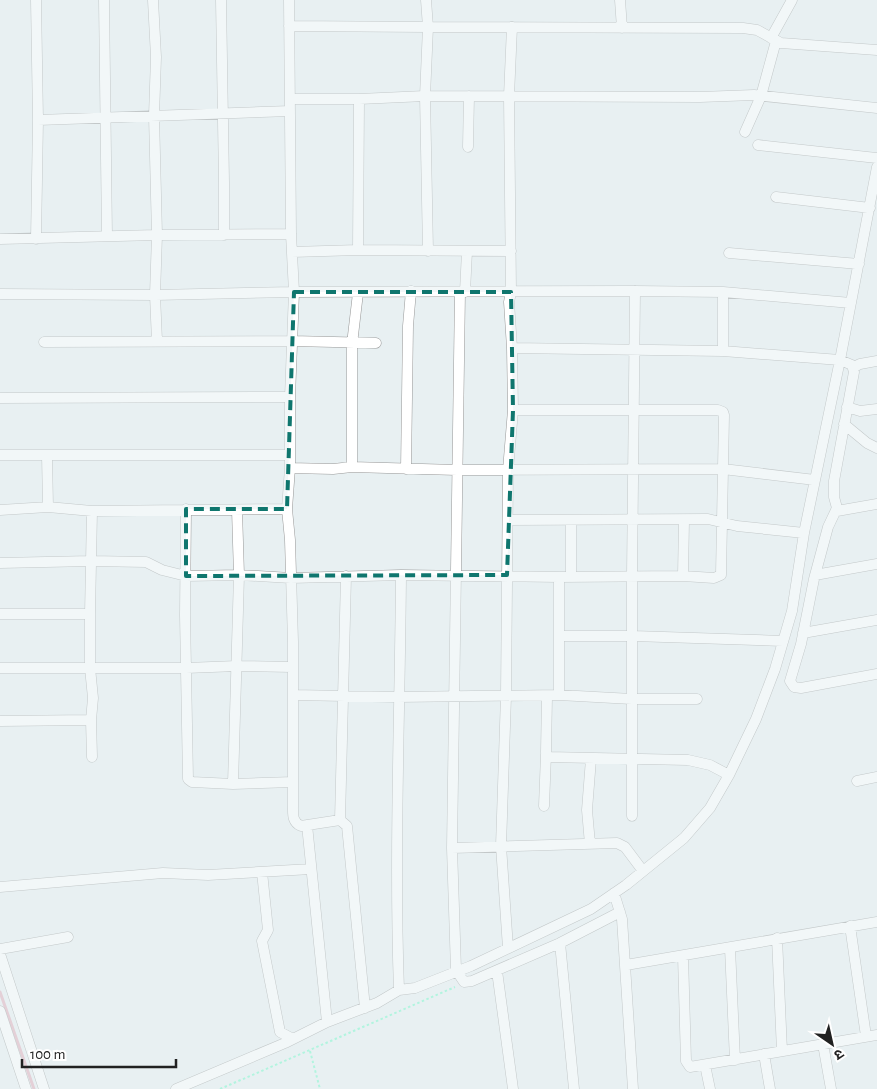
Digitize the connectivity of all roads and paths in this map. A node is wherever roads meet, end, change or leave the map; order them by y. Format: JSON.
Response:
{"nodes":[{"id":1,"x":36,"y":0,"type":"edge"},
{"id":2,"x":104,"y":0,"type":"edge"},
{"id":3,"x":153,"y":0,"type":"edge"},
{"id":4,"x":221,"y":0,"type":"edge"},
{"id":5,"x":289,"y":0,"type":"edge"},
{"id":6,"x":426,"y":0,"type":"edge"},
{"id":7,"x":620,"y":0,"type":"edge"},
{"id":8,"x":792,"y":0,"type":"edge"},
{"id":9,"x":289,"y":26,"type":"junction"},
{"id":10,"x":428,"y":27,"type":"junction"},
{"id":11,"x":512,"y":27,"type":"junction"},
{"id":12,"x":622,"y":28,"type":"junction"},
{"id":13,"x":774,"y":40,"type":"junction"},
{"id":14,"x":877,"y":50,"type":"edge"},
{"id":15,"x":425,"y":96,"type":"junction"},
{"id":16,"x":469,"y":96,"type":"junction"},
{"id":17,"x":509,"y":96,"type":"junction"},
{"id":18,"x":761,"y":96,"type":"junction"},
{"id":19,"x":290,"y":99,"type":"junction"},
{"id":20,"x":359,"y":99,"type":"junction"},
{"id":21,"x":877,"y":108,"type":"edge"},
{"id":22,"x":290,"y":111,"type":"junction"},
{"id":23,"x":222,"y":114,"type":"junction"},
{"id":24,"x":154,"y":116,"type":"junction"},
{"id":25,"x":107,"y":118,"type":"junction"},
{"id":26,"x":38,"y":120,"type":"junction"},
{"id":27,"x":745,"y":132,"type":"dead end"},
{"id":28,"x":758,"y":145,"type":"dead end"},
{"id":29,"x":468,"y":147,"type":"dead end"},
{"id":30,"x":877,"y":158,"type":"edge"},
{"id":31,"x":877,"y":167,"type":"edge"},
{"id":32,"x":776,"y":197,"type":"dead end"},
{"id":33,"x":870,"y":208,"type":"junction"},
{"id":34,"x":291,"y":234,"type":"junction"},
{"id":35,"x":157,"y":235,"type":"junction"},
{"id":36,"x":224,"y":235,"type":"junction"},
{"id":37,"x":107,"y":236,"type":"junction"},
{"id":38,"x":0,"y":239,"type":"edge"},
{"id":39,"x":36,"y":240,"type":"junction"},
{"id":40,"x":358,"y":250,"type":"junction"},
{"id":41,"x":428,"y":251,"type":"junction"},
{"id":42,"x":467,"y":251,"type":"junction"},
{"id":43,"x":511,"y":251,"type":"junction"},
{"id":44,"x":292,"y":252,"type":"junction"},
{"id":45,"x":729,"y":253,"type":"dead end"},
{"id":46,"x":859,"y":264,"type":"junction"},
{"id":47,"x":411,"y":291,"type":"junction"},
{"id":48,"x":635,"y":291,"type":"junction"},
{"id":49,"x":294,"y":292,"type":"junction"},
{"id":50,"x":462,"y":292,"type":"junction"},
{"id":51,"x":511,"y":292,"type":"junction"},
{"id":52,"x":723,"y":292,"type":"junction"},
{"id":53,"x":358,"y":293,"type":"junction"},
{"id":54,"x":0,"y":294,"type":"edge"},
{"id":55,"x":155,"y":296,"type":"junction"},
{"id":56,"x":851,"y":304,"type":"junction"},
{"id":57,"x":157,"y":341,"type":"junction"},
{"id":58,"x":292,"y":341,"type":"junction"},
{"id":59,"x":44,"y":342,"type":"dead end"},
{"id":60,"x":376,"y":343,"type":"dead end"},
{"id":61,"x":352,"y":344,"type":"junction"},
{"id":62,"x":512,"y":348,"type":"junction"},
{"id":63,"x":634,"y":351,"type":"junction"},
{"id":64,"x":723,"y":351,"type":"junction"},
{"id":65,"x":840,"y":360,"type":"junction"},
{"id":66,"x":877,"y":361,"type":"edge"},
{"id":67,"x":854,"y":367,"type":"junction"},
{"id":68,"x":290,"y":396,"type":"junction"},
{"id":69,"x":0,"y":398,"type":"edge"},
{"id":70,"x":847,"y":407,"type":"junction"},
{"id":71,"x":877,"y":409,"type":"edge"},
{"id":72,"x":513,"y":410,"type":"junction"},
{"id":73,"x":633,"y":410,"type":"junction"},
{"id":74,"x":844,"y":424,"type":"junction"},
{"id":75,"x":877,"y":448,"type":"edge"},
{"id":76,"x":0,"y":455,"type":"edge"},
{"id":77,"x":47,"y":455,"type":"junction"},
{"id":78,"x":290,"y":455,"type":"junction"},
{"id":79,"x":352,"y":467,"type":"junction"},
{"id":80,"x":290,"y":468,"type":"junction"},
{"id":81,"x":406,"y":468,"type":"junction"},
{"id":82,"x":634,"y":469,"type":"junction"},
{"id":83,"x":723,"y":469,"type":"junction"},
{"id":84,"x":457,"y":470,"type":"junction"},
{"id":85,"x":508,"y":470,"type":"junction"},
{"id":86,"x":815,"y":480,"type":"junction"},
{"id":87,"x":877,"y":504,"type":"edge"},
{"id":88,"x":48,"y":507,"type":"junction"},
{"id":89,"x":287,"y":509,"type":"junction"},
{"id":90,"x":0,"y":510,"type":"edge"},
{"id":91,"x":92,"y":510,"type":"junction"},
{"id":92,"x":186,"y":510,"type":"junction"},
{"id":93,"x":237,"y":510,"type":"junction"},
{"id":94,"x":837,"y":511,"type":"junction"},
{"id":95,"x":508,"y":520,"type":"junction"},
{"id":96,"x":571,"y":520,"type":"junction"},
{"id":97,"x":633,"y":520,"type":"junction"},
{"id":98,"x":684,"y":520,"type":"junction"},
{"id":99,"x":723,"y":522,"type":"junction"},
{"id":100,"x":804,"y":533,"type":"junction"},
{"id":101,"x":91,"y":561,"type":"junction"},
{"id":102,"x":0,"y":563,"type":"edge"},
{"id":103,"x":877,"y":564,"type":"edge"},
{"id":104,"x":239,"y":575,"type":"junction"},
{"id":105,"x":401,"y":575,"type":"junction"},
{"id":106,"x":815,"y":575,"type":"junction"},
{"id":107,"x":186,"y":576,"type":"junction"},
{"id":108,"x":346,"y":576,"type":"junction"},
{"id":109,"x":457,"y":576,"type":"junction"},
{"id":110,"x":507,"y":576,"type":"junction"},
{"id":111,"x":632,"y":576,"type":"junction"},
{"id":112,"x":683,"y":576,"type":"junction"},
{"id":113,"x":559,"y":577,"type":"junction"},
{"id":114,"x":571,"y":577,"type":"junction"},
{"id":115,"x":291,"y":578,"type":"junction"},
{"id":116,"x":0,"y":614,"type":"edge"},
{"id":117,"x":90,"y":614,"type":"junction"},
{"id":118,"x":877,"y":620,"type":"edge"},
{"id":119,"x":803,"y":633,"type":"junction"},
{"id":120,"x":560,"y":636,"type":"junction"},
{"id":121,"x":632,"y":636,"type":"junction"},
{"id":122,"x":783,"y":641,"type":"junction"},
{"id":123,"x":237,"y":666,"type":"junction"},
{"id":124,"x":292,"y":667,"type":"junction"},
{"id":125,"x":0,"y":668,"type":"edge"},
{"id":126,"x":90,"y":668,"type":"junction"},
{"id":127,"x":186,"y":668,"type":"junction"},
{"id":128,"x":877,"y":674,"type":"edge"},
{"id":129,"x":294,"y":695,"type":"junction"},
{"id":130,"x":559,"y":695,"type":"junction"},
{"id":131,"x":342,"y":696,"type":"junction"},
{"id":132,"x":506,"y":696,"type":"junction"},
{"id":133,"x":547,"y":696,"type":"junction"},
{"id":134,"x":398,"y":697,"type":"junction"},
{"id":135,"x":454,"y":697,"type":"junction"},
{"id":136,"x":632,"y":699,"type":"junction"},
{"id":137,"x":697,"y":699,"type":"dead end"},
{"id":138,"x":91,"y":720,"type":"junction"},
{"id":139,"x":0,"y":721,"type":"edge"},
{"id":140,"x":546,"y":754,"type":"junction"},
{"id":141,"x":92,"y":757,"type":"dead end"},
{"id":142,"x":591,"y":758,"type":"junction"},
{"id":143,"x":631,"y":758,"type":"junction"},
{"id":144,"x":729,"y":775,"type":"junction"},
{"id":145,"x":877,"y":777,"type":"edge"},
{"id":146,"x":858,"y":781,"type":"dead end"},
{"id":147,"x":292,"y":782,"type":"junction"},
{"id":148,"x":234,"y":784,"type":"junction"},
{"id":149,"x":544,"y":806,"type":"dead end"},
{"id":150,"x":632,"y":816,"type":"dead end"},
{"id":151,"x":340,"y":820,"type":"junction"},
{"id":152,"x":307,"y":825,"type":"junction"},
{"id":153,"x":590,"y":844,"type":"junction"},
{"id":154,"x":502,"y":846,"type":"junction"},
{"id":155,"x":452,"y":848,"type":"junction"},
{"id":156,"x":311,"y":869,"type":"junction"},
{"id":157,"x":643,"y":871,"type":"junction"},
{"id":158,"x":262,"y":872,"type":"junction"},
{"id":159,"x":0,"y":887,"type":"edge"},
{"id":160,"x":617,"y":902,"type":"junction"},
{"id":161,"x":877,"y":922,"type":"edge"},
{"id":162,"x":850,"y":926,"type":"junction"},
{"id":163,"x":68,"y":937,"type":"dead end"},
{"id":164,"x":777,"y":938,"type":"junction"},
{"id":165,"x":560,"y":943,"type":"junction"},
{"id":166,"x":508,"y":948,"type":"junction"},
{"id":167,"x":730,"y":948,"type":"junction"},
{"id":168,"x":0,"y":949,"type":"edge"},
{"id":169,"x":0,"y":954,"type":"edge"},
{"id":170,"x":683,"y":956,"type":"junction"},
{"id":171,"x":626,"y":965,"type":"junction"},
{"id":172,"x":497,"y":971,"type":"junction"},
{"id":173,"x":460,"y":977,"type":"junction"},
{"id":174,"x":399,"y":990,"type":"junction"},
{"id":175,"x":365,"y":1008,"type":"junction"},
{"id":176,"x":0,"y":1011,"type":"edge"},
{"id":177,"x":327,"y":1022,"type":"junction"},
{"id":178,"x":877,"y":1035,"type":"edge"},
{"id":179,"x":866,"y":1036,"type":"junction"},
{"id":180,"x":293,"y":1039,"type":"junction"},
{"id":181,"x":823,"y":1044,"type":"junction"},
{"id":182,"x":310,"y":1051,"type":"junction"},
{"id":183,"x":782,"y":1051,"type":"junction"},
{"id":184,"x":764,"y":1054,"type":"junction"},
{"id":185,"x":735,"y":1060,"type":"junction"},
{"id":186,"x":705,"y":1065,"type":"junction"},
{"id":187,"x":26,"y":1089,"type":"edge"},
{"id":188,"x":44,"y":1089,"type":"edge"},
{"id":189,"x":176,"y":1089,"type":"edge"},
{"id":190,"x":220,"y":1089,"type":"edge"},
{"id":191,"x":320,"y":1089,"type":"edge"},
{"id":192,"x":513,"y":1089,"type":"edge"},
{"id":193,"x":574,"y":1089,"type":"edge"},
{"id":194,"x":634,"y":1089,"type":"edge"},
{"id":195,"x":710,"y":1089,"type":"edge"},
{"id":196,"x":770,"y":1089,"type":"edge"},
{"id":197,"x":831,"y":1089,"type":"edge"}],
"edges":[{"from":1,"to":26,"type":"street"},
{"from":2,"to":25,"type":"street"},
{"from":3,"to":24,"type":"street"},
{"from":4,"to":23,"type":"street"},
{"from":5,"to":9,"type":"street"},
{"from":6,"to":10,"type":"street"},
{"from":7,"to":12,"type":"street"},
{"from":8,"to":13,"type":"street"},
{"from":9,"to":10,"type":"street"},
{"from":9,"to":19,"type":"street"},
{"from":10,"to":11,"type":"street"},
{"from":10,"to":15,"type":"street"},
{"from":11,"to":12,"type":"street"},
{"from":11,"to":17,"type":"street"},
{"from":12,"to":13,"type":"street"},
{"from":13,"to":14,"type":"street"},
{"from":13,"to":18,"type":"street"},
{"from":15,"to":16,"type":"street"},
{"from":15,"to":20,"type":"street"},
{"from":15,"to":41,"type":"street"},
{"from":16,"to":17,"type":"street"},
{"from":16,"to":29,"type":"street"},
{"from":17,"to":18,"type":"street"},
{"from":17,"to":43,"type":"street"},
{"from":18,"to":21,"type":"street"},
{"from":18,"to":27,"type":"street"},
{"from":19,"to":20,"type":"street"},
{"from":19,"to":22,"type":"street"},
{"from":20,"to":40,"type":"street"},
{"from":22,"to":23,"type":"street"},
{"from":22,"to":34,"type":"street"},
{"from":23,"to":24,"type":"street"},
{"from":23,"to":36,"type":"street"},
{"from":24,"to":25,"type":"street"},
{"from":24,"to":35,"type":"street"},
{"from":25,"to":26,"type":"street"},
{"from":25,"to":37,"type":"street"},
{"from":26,"to":39,"type":"street"},
{"from":28,"to":30,"type":"street"},
{"from":31,"to":33,"type":"street"},
{"from":32,"to":33,"type":"street"},
{"from":33,"to":46,"type":"street"},
{"from":34,"to":36,"type":"street"},
{"from":34,"to":44,"type":"street"},
{"from":35,"to":36,"type":"street"},
{"from":35,"to":37,"type":"street"},
{"from":35,"to":55,"type":"street"},
{"from":37,"to":39,"type":"street"},
{"from":38,"to":39,"type":"street"},
{"from":40,"to":41,"type":"street"},
{"from":40,"to":44,"type":"street"},
{"from":41,"to":42,"type":"street"},
{"from":42,"to":43,"type":"street"},
{"from":42,"to":50,"type":"street"},
{"from":43,"to":51,"type":"street"},
{"from":44,"to":49,"type":"street"},
{"from":45,"to":46,"type":"street"},
{"from":46,"to":56,"type":"street"},
{"from":47,"to":50,"type":"street"},
{"from":47,"to":53,"type":"street"},
{"from":47,"to":81,"type":"street"},
{"from":48,"to":51,"type":"street"},
{"from":48,"to":52,"type":"street"},
{"from":48,"to":63,"type":"street"},
{"from":49,"to":53,"type":"street"},
{"from":49,"to":55,"type":"street"},
{"from":49,"to":58,"type":"street"},
{"from":50,"to":51,"type":"street"},
{"from":50,"to":84,"type":"street"},
{"from":51,"to":62,"type":"street"},
{"from":52,"to":56,"type":"street"},
{"from":52,"to":64,"type":"street"},
{"from":53,"to":61,"type":"street"},
{"from":54,"to":55,"type":"street"},
{"from":55,"to":57,"type":"street"},
{"from":56,"to":65,"type":"street"},
{"from":57,"to":58,"type":"street"},
{"from":57,"to":59,"type":"street"},
{"from":58,"to":61,"type":"street"},
{"from":58,"to":68,"type":"street"},
{"from":60,"to":61,"type":"street"},
{"from":61,"to":79,"type":"street"},
{"from":62,"to":63,"type":"street"},
{"from":62,"to":72,"type":"street"},
{"from":63,"to":64,"type":"street"},
{"from":63,"to":73,"type":"street"},
{"from":64,"to":65,"type":"street"},
{"from":65,"to":67,"type":"street"},
{"from":65,"to":86,"type":"street"},
{"from":66,"to":67,"type":"street"},
{"from":67,"to":70,"type":"street"},
{"from":68,"to":69,"type":"street"},
{"from":68,"to":78,"type":"street"},
{"from":70,"to":71,"type":"street"},
{"from":70,"to":74,"type":"street"},
{"from":72,"to":73,"type":"street"},
{"from":72,"to":85,"type":"street"},
{"from":73,"to":82,"type":"street"},
{"from":73,"to":83,"type":"street"},
{"from":74,"to":75,"type":"street"},
{"from":74,"to":94,"type":"street"},
{"from":76,"to":77,"type":"street"},
{"from":77,"to":78,"type":"street"},
{"from":77,"to":88,"type":"street"},
{"from":78,"to":80,"type":"street"},
{"from":79,"to":80,"type":"street"},
{"from":79,"to":81,"type":"street"},
{"from":80,"to":89,"type":"street"},
{"from":81,"to":84,"type":"street"},
{"from":82,"to":83,"type":"street"},
{"from":82,"to":85,"type":"street"},
{"from":82,"to":97,"type":"street"},
{"from":83,"to":86,"type":"street"},
{"from":83,"to":99,"type":"street"},
{"from":84,"to":85,"type":"street"},
{"from":84,"to":109,"type":"street"},
{"from":85,"to":95,"type":"street"},
{"from":86,"to":100,"type":"street"},
{"from":87,"to":94,"type":"street"},
{"from":88,"to":90,"type":"street"},
{"from":88,"to":91,"type":"street"},
{"from":89,"to":93,"type":"street"},
{"from":89,"to":115,"type":"street"},
{"from":91,"to":92,"type":"street"},
{"from":91,"to":101,"type":"street"},
{"from":92,"to":93,"type":"street"},
{"from":92,"to":107,"type":"street"},
{"from":93,"to":104,"type":"street"},
{"from":94,"to":106,"type":"street"},
{"from":95,"to":96,"type":"street"},
{"from":95,"to":110,"type":"street"},
{"from":96,"to":97,"type":"street"},
{"from":96,"to":114,"type":"street"},
{"from":97,"to":98,"type":"street"},
{"from":97,"to":111,"type":"street"},
{"from":98,"to":99,"type":"street"},
{"from":98,"to":112,"type":"street"},
{"from":99,"to":100,"type":"street"},
{"from":99,"to":112,"type":"street"},
{"from":100,"to":122,"type":"street"},
{"from":101,"to":102,"type":"street"},
{"from":101,"to":107,"type":"street"},
{"from":101,"to":117,"type":"street"},
{"from":103,"to":106,"type":"street"},
{"from":104,"to":107,"type":"street"},
{"from":104,"to":115,"type":"street"},
{"from":104,"to":123,"type":"street"},
{"from":105,"to":108,"type":"street"},
{"from":105,"to":109,"type":"street"},
{"from":105,"to":134,"type":"street"},
{"from":106,"to":119,"type":"street"},
{"from":107,"to":127,"type":"street"},
{"from":108,"to":115,"type":"street"},
{"from":108,"to":131,"type":"street"},
{"from":109,"to":110,"type":"street"},
{"from":109,"to":135,"type":"street"},
{"from":110,"to":113,"type":"street"},
{"from":110,"to":132,"type":"street"},
{"from":111,"to":112,"type":"street"},
{"from":111,"to":114,"type":"street"},
{"from":111,"to":121,"type":"street"},
{"from":113,"to":114,"type":"street"},
{"from":113,"to":120,"type":"street"},
{"from":115,"to":124,"type":"street"},
{"from":116,"to":117,"type":"street"},
{"from":117,"to":126,"type":"street"},
{"from":118,"to":119,"type":"street"},
{"from":119,"to":128,"type":"street"},
{"from":120,"to":121,"type":"street"},
{"from":120,"to":130,"type":"street"},
{"from":121,"to":122,"type":"street"},
{"from":121,"to":136,"type":"street"},
{"from":122,"to":144,"type":"street"},
{"from":123,"to":124,"type":"street"},
{"from":123,"to":127,"type":"street"},
{"from":123,"to":148,"type":"street"},
{"from":124,"to":129,"type":"street"},
{"from":125,"to":126,"type":"street"},
{"from":126,"to":127,"type":"street"},
{"from":126,"to":138,"type":"street"},
{"from":127,"to":148,"type":"street"},
{"from":129,"to":131,"type":"street"},
{"from":129,"to":147,"type":"street"},
{"from":130,"to":133,"type":"street"},
{"from":130,"to":136,"type":"street"},
{"from":131,"to":134,"type":"street"},
{"from":131,"to":151,"type":"street"},
{"from":132,"to":133,"type":"street"},
{"from":132,"to":135,"type":"street"},
{"from":132,"to":154,"type":"street"},
{"from":133,"to":140,"type":"street"},
{"from":134,"to":135,"type":"street"},
{"from":134,"to":174,"type":"street"},
{"from":135,"to":155,"type":"street"},
{"from":136,"to":137,"type":"street"},
{"from":136,"to":143,"type":"street"},
{"from":138,"to":139,"type":"street"},
{"from":138,"to":141,"type":"street"},
{"from":140,"to":142,"type":"street"},
{"from":140,"to":149,"type":"street"},
{"from":142,"to":143,"type":"street"},
{"from":142,"to":153,"type":"street"},
{"from":143,"to":144,"type":"street"},
{"from":143,"to":150,"type":"street"},
{"from":144,"to":157,"type":"street"},
{"from":145,"to":146,"type":"street"},
{"from":147,"to":148,"type":"street"},
{"from":147,"to":152,"type":"street"},
{"from":151,"to":152,"type":"street"},
{"from":151,"to":175,"type":"street"},
{"from":152,"to":156,"type":"street"},
{"from":153,"to":154,"type":"street"},
{"from":153,"to":157,"type":"street"},
{"from":154,"to":155,"type":"street"},
{"from":154,"to":166,"type":"street"},
{"from":155,"to":173,"type":"street"},
{"from":156,"to":158,"type":"street"},
{"from":156,"to":177,"type":"street"},
{"from":157,"to":160,"type":"street"},
{"from":158,"to":159,"type":"street"},
{"from":158,"to":180,"type":"street"},
{"from":160,"to":165,"type":"street"},
{"from":160,"to":166,"type":"street"},
{"from":160,"to":171,"type":"street"},
{"from":161,"to":162,"type":"street"},
{"from":162,"to":164,"type":"street"},
{"from":162,"to":179,"type":"street"},
{"from":163,"to":168,"type":"street"},
{"from":164,"to":167,"type":"street"},
{"from":164,"to":183,"type":"street"},
{"from":165,"to":172,"type":"street"},
{"from":165,"to":193,"type":"street"},
{"from":166,"to":173,"type":"street"},
{"from":167,"to":170,"type":"street"},
{"from":167,"to":185,"type":"street"},
{"from":169,"to":188,"type":"street"},
{"from":170,"to":171,"type":"street"},
{"from":170,"to":186,"type":"street"},
{"from":171,"to":194,"type":"street"},
{"from":172,"to":173,"type":"street"},
{"from":172,"to":192,"type":"street"},
{"from":173,"to":174,"type":"street"},
{"from":173,"to":182,"type":"path"},
{"from":174,"to":175,"type":"street"},
{"from":175,"to":177,"type":"street"},
{"from":176,"to":187,"type":"street"},
{"from":177,"to":180,"type":"street"},
{"from":178,"to":179,"type":"street"},
{"from":179,"to":181,"type":"street"},
{"from":180,"to":189,"type":"street"},
{"from":181,"to":183,"type":"street"},
{"from":181,"to":197,"type":"street"},
{"from":182,"to":190,"type":"path"},
{"from":182,"to":191,"type":"path"},
{"from":183,"to":184,"type":"street"},
{"from":184,"to":185,"type":"street"},
{"from":184,"to":196,"type":"street"},
{"from":185,"to":186,"type":"street"},
{"from":186,"to":195,"type":"street"}]}
